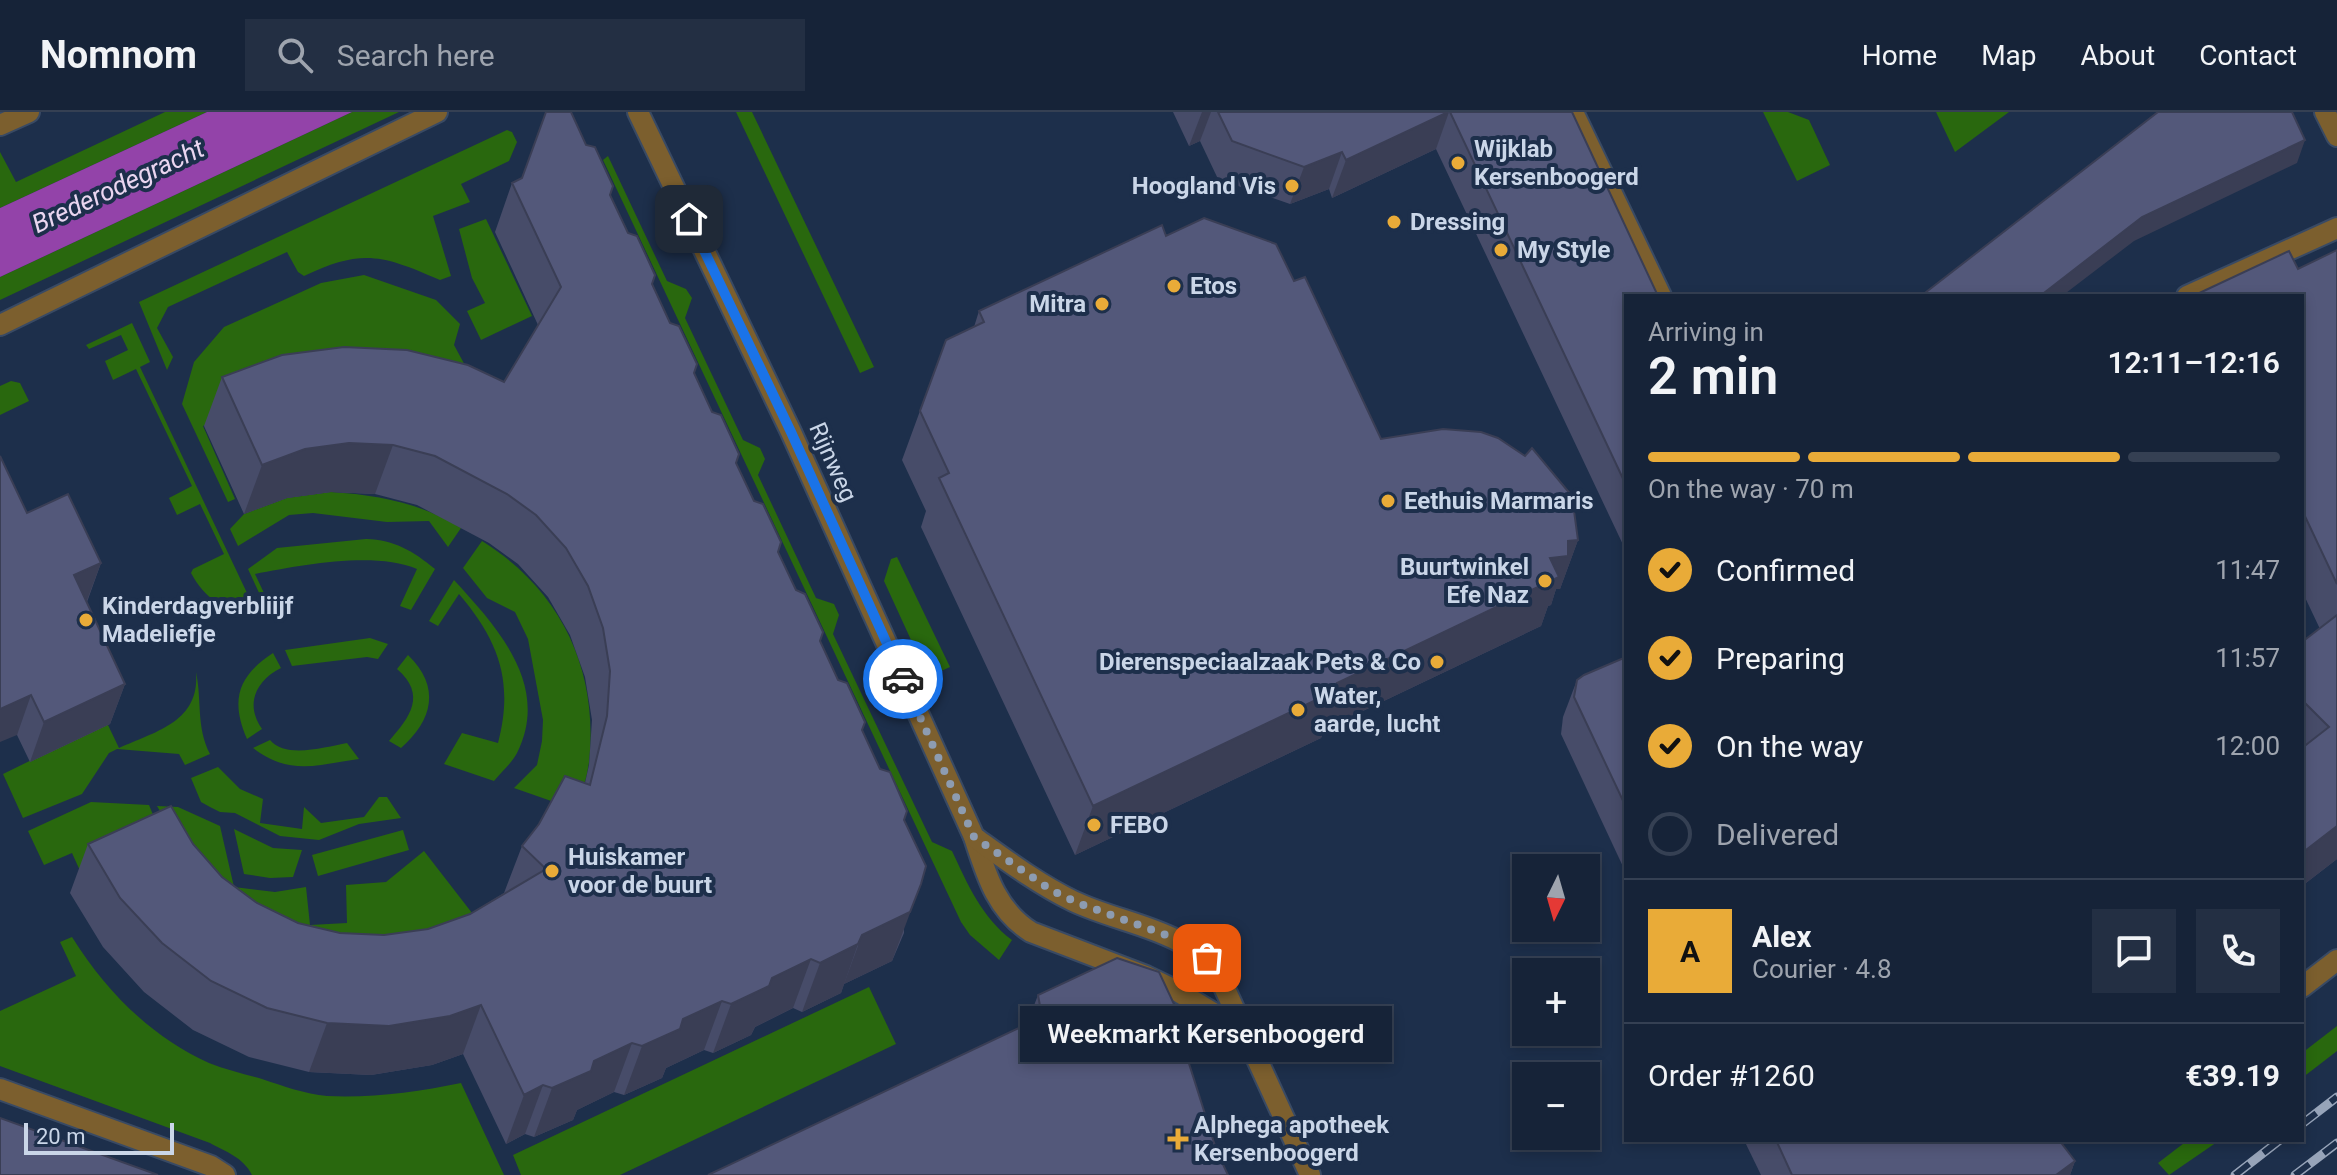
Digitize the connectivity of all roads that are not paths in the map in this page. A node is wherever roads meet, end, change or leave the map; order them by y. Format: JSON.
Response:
{"nodes":[{"id":1,"x":29,"y":112,"type":"edge"},
{"id":2,"x":437,"y":112,"type":"edge"},
{"id":3,"x":638,"y":112,"type":"edge"},
{"id":4,"x":1573,"y":112,"type":"edge"},
{"id":5,"x":2325,"y":112,"type":"edge"},
{"id":6,"x":0,"y":125,"type":"edge"},
{"id":7,"x":2337,"y":136,"type":"edge"},
{"id":8,"x":2337,"y":228,"type":"edge"},
{"id":9,"x":1660,"y":294,"type":"edge"},
{"id":10,"x":2191,"y":294,"type":"edge"},
{"id":11,"x":0,"y":325,"type":"edge"},
{"id":12,"x":974,"y":837,"type":"junction"},
{"id":13,"x":2337,"y":960,"type":"edge"},
{"id":14,"x":2304,"y":985,"type":"edge"},
{"id":15,"x":1243,"y":1031,"type":"junction"},
{"id":16,"x":0,"y":1089,"type":"edge"},
{"id":17,"x":225,"y":1175,"type":"edge"},
{"id":18,"x":1310,"y":1175,"type":"edge"}],
"edges":[{"from":1,"to":6,"type":"street"},
{"from":2,"to":11,"type":"street"},
{"from":3,"to":12,"type":"street","name":"Rijnweg"},
{"from":4,"to":9,"type":"street"},
{"from":5,"to":7,"type":"street"},
{"from":8,"to":10,"type":"street"},
{"from":12,"to":15,"type":"street"},
{"from":12,"to":15,"type":"street","name":"Rijnweg"},
{"from":13,"to":14,"type":"street"},
{"from":15,"to":18,"type":"street"},
{"from":16,"to":17,"type":"street"}]}
